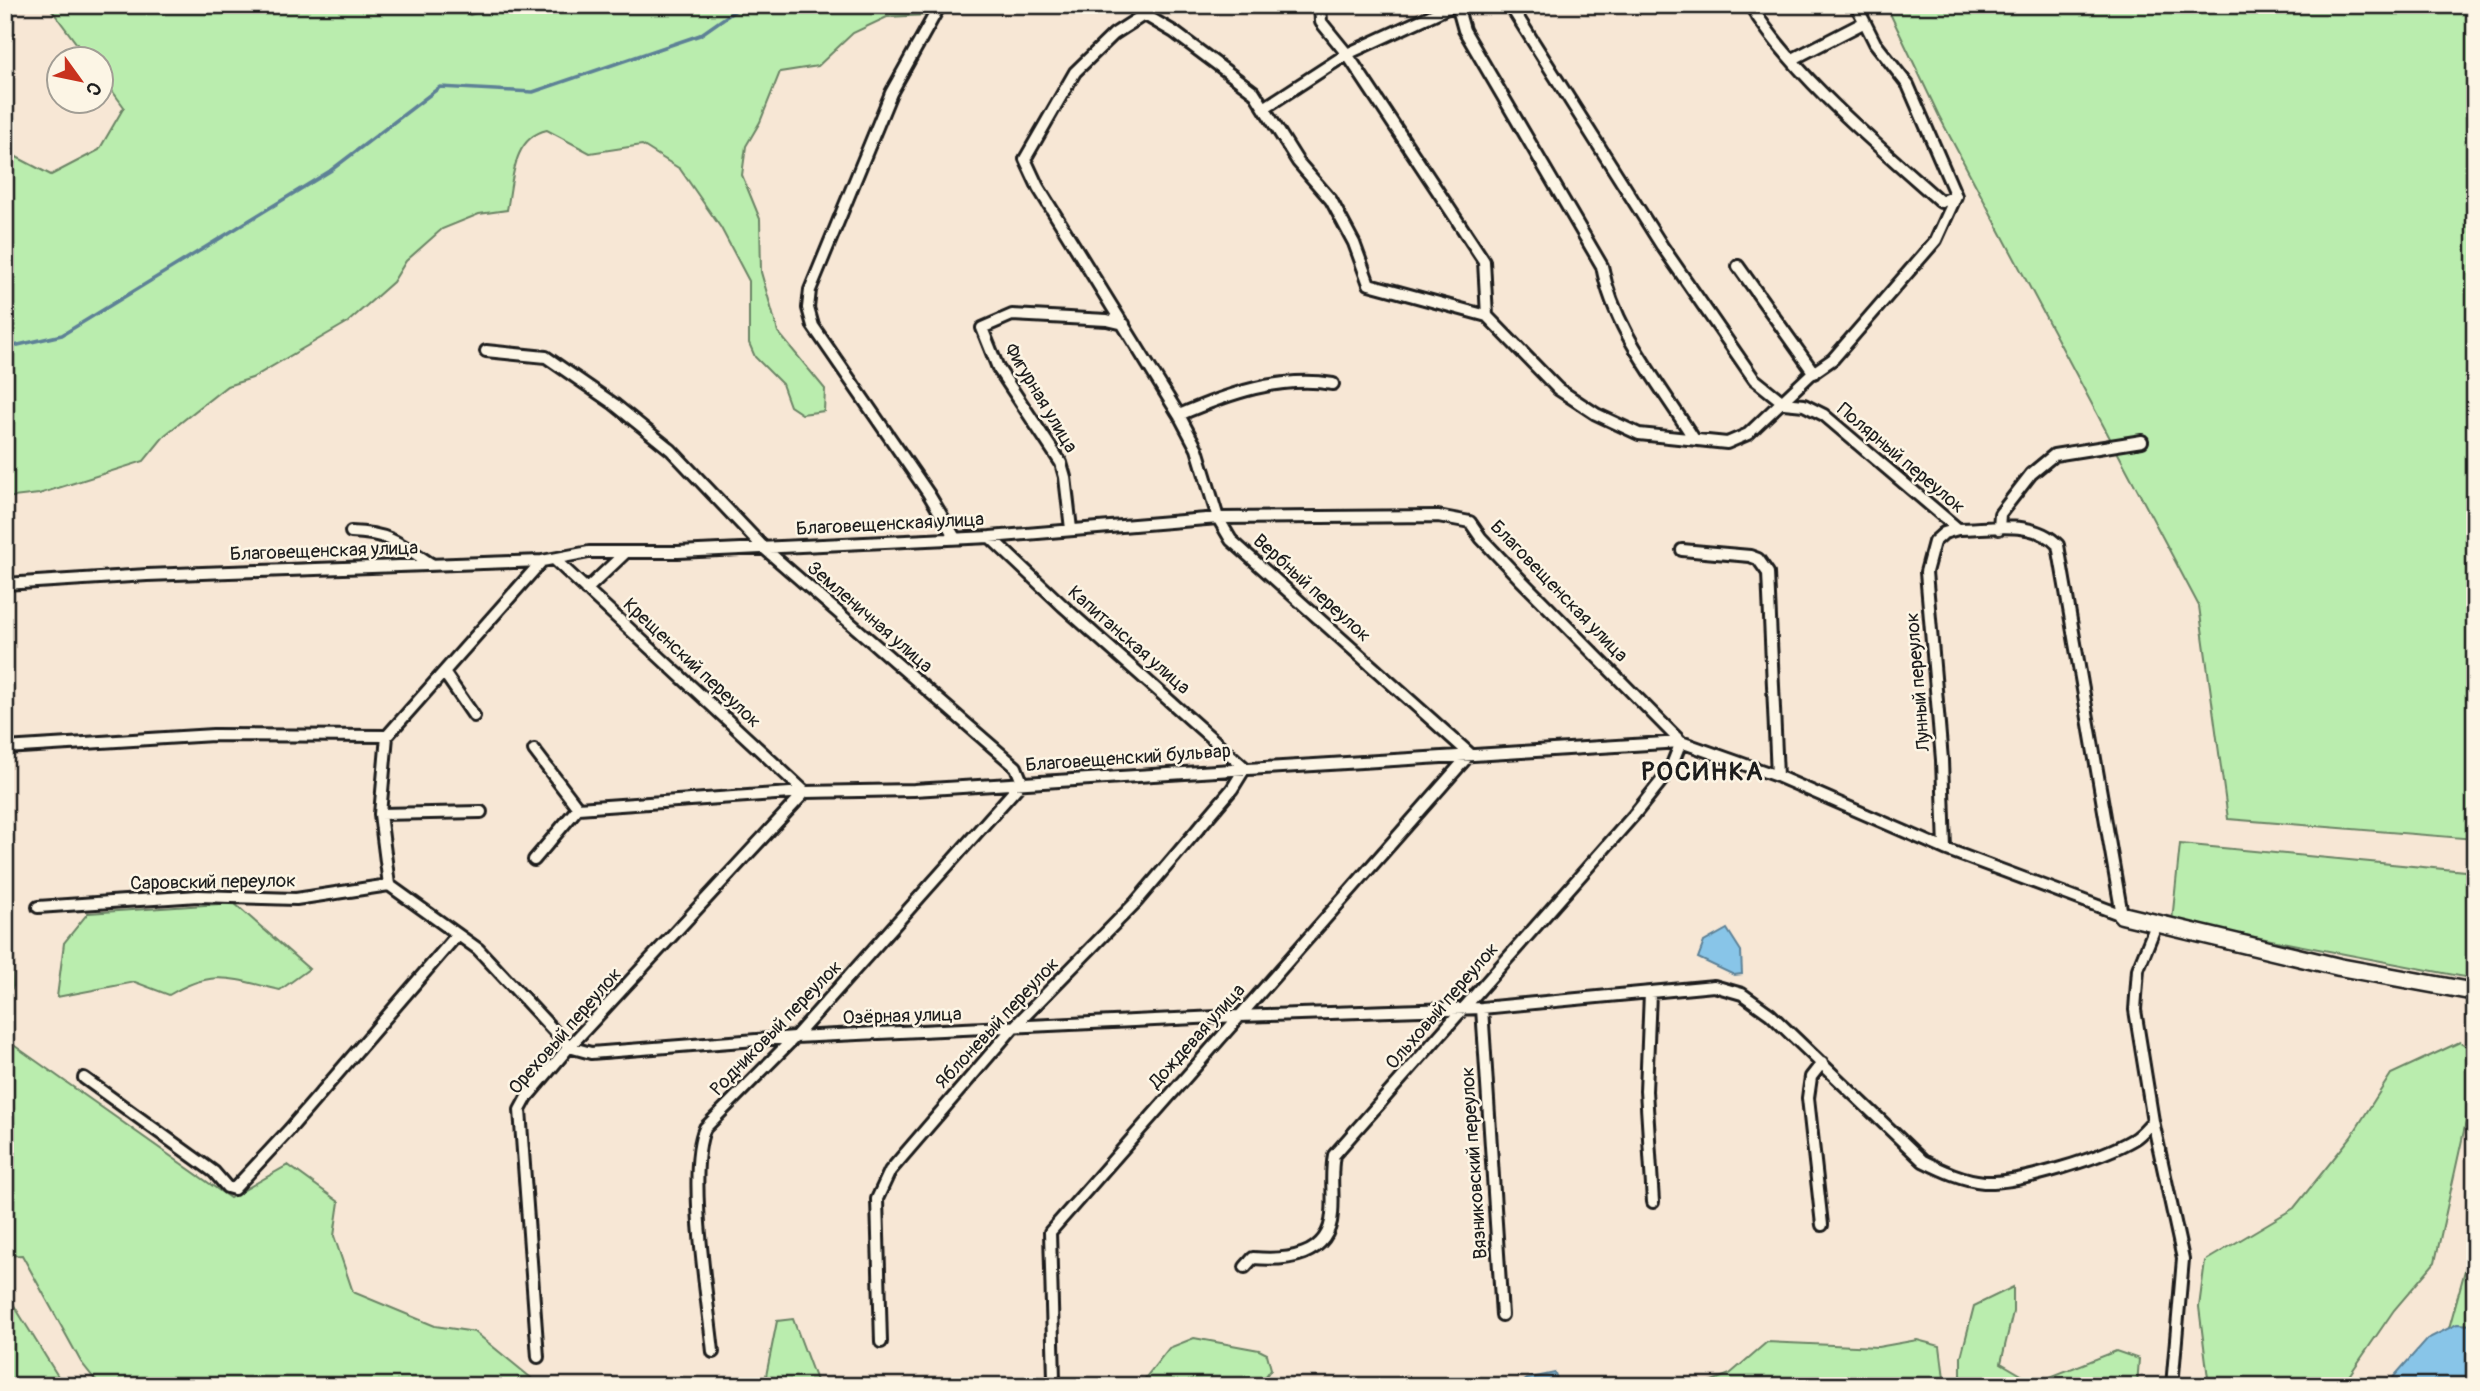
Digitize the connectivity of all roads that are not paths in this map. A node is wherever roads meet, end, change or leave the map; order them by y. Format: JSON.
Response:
{"nodes":[{"id":1,"x":940,"y":5,"type":"edge"},
{"id":2,"x":1159,"y":5,"type":"edge"},
{"id":3,"x":1320,"y":5,"type":"edge"},
{"id":4,"x":1510,"y":5,"type":"edge"},
{"id":5,"x":1750,"y":5,"type":"edge"},
{"id":6,"x":1856,"y":5,"type":"edge"},
{"id":7,"x":1458,"y":6,"type":"edge"},
{"id":8,"x":1145,"y":15,"type":"junction"},
{"id":9,"x":1863,"y":23,"type":"junction"},
{"id":10,"x":1347,"y":54,"type":"junction"},
{"id":11,"x":1793,"y":59,"type":"junction"},
{"id":12,"x":1264,"y":108,"type":"junction"},
{"id":13,"x":1956,"y":196,"type":"junction"},
{"id":14,"x":1738,"y":266,"type":"dead end"},
{"id":15,"x":1488,"y":316,"type":"junction"},
{"id":16,"x":1125,"y":324,"type":"junction"},
{"id":17,"x":486,"y":351,"type":"dead end"},
{"id":18,"x":1814,"y":373,"type":"junction"},
{"id":19,"x":1334,"y":384,"type":"dead end"},
{"id":20,"x":1784,"y":403,"type":"junction"},
{"id":21,"x":1179,"y":415,"type":"junction"},
{"id":22,"x":1694,"y":439,"type":"junction"},
{"id":23,"x":2142,"y":440,"type":"dead end"},
{"id":24,"x":1218,"y":518,"type":"junction"},
{"id":25,"x":1071,"y":529,"type":"junction"},
{"id":26,"x":1958,"y":529,"type":"junction"},
{"id":27,"x":1999,"y":529,"type":"junction"},
{"id":28,"x":351,"y":532,"type":"dead end"},
{"id":29,"x":954,"y":537,"type":"junction"},
{"id":30,"x":990,"y":537,"type":"junction"},
{"id":31,"x":765,"y":549,"type":"junction"},
{"id":32,"x":1682,"y":550,"type":"dead end"},
{"id":33,"x":625,"y":553,"type":"junction"},
{"id":34,"x":555,"y":560,"type":"junction"},
{"id":35,"x":542,"y":561,"type":"junction"},
{"id":36,"x":431,"y":564,"type":"junction"},
{"id":37,"x":5,"y":584,"type":"edge"},
{"id":38,"x":586,"y":590,"type":"junction"},
{"id":39,"x":445,"y":674,"type":"junction"},
{"id":40,"x":474,"y":716,"type":"dead end"},
{"id":41,"x":387,"y":736,"type":"junction"},
{"id":42,"x":1681,"y":742,"type":"junction"},
{"id":43,"x":5,"y":748,"type":"edge"},
{"id":44,"x":534,"y":750,"type":"dead end"},
{"id":45,"x":1470,"y":754,"type":"junction"},
{"id":46,"x":1245,"y":768,"type":"junction"},
{"id":47,"x":1777,"y":776,"type":"junction"},
{"id":48,"x":1022,"y":782,"type":"junction"},
{"id":49,"x":805,"y":792,"type":"junction"},
{"id":50,"x":578,"y":808,"type":"junction"},
{"id":51,"x":481,"y":812,"type":"dead end"},
{"id":52,"x":380,"y":814,"type":"junction"},
{"id":53,"x":1945,"y":849,"type":"junction"},
{"id":54,"x":534,"y":860,"type":"dead end"},
{"id":55,"x":389,"y":885,"type":"junction"},
{"id":56,"x":38,"y":907,"type":"dead end"},
{"id":57,"x":2122,"y":915,"type":"junction"},
{"id":58,"x":2156,"y":925,"type":"junction"},
{"id":59,"x":456,"y":936,"type":"junction"},
{"id":60,"x":2475,"y":992,"type":"edge"},
{"id":61,"x":1650,"y":993,"type":"junction"},
{"id":62,"x":1463,"y":1008,"type":"junction"},
{"id":63,"x":1482,"y":1008,"type":"junction"},
{"id":64,"x":1238,"y":1016,"type":"junction"},
{"id":65,"x":1012,"y":1029,"type":"junction"},
{"id":66,"x":795,"y":1037,"type":"junction"},
{"id":67,"x":569,"y":1047,"type":"junction"},
{"id":68,"x":1822,"y":1063,"type":"junction"},
{"id":69,"x":84,"y":1078,"type":"dead end"},
{"id":70,"x":2153,"y":1121,"type":"junction"},
{"id":71,"x":1653,"y":1202,"type":"dead end"},
{"id":72,"x":1822,"y":1225,"type":"dead end"},
{"id":73,"x":1245,"y":1267,"type":"dead end"},
{"id":74,"x":1502,"y":1315,"type":"dead end"},
{"id":75,"x":881,"y":1342,"type":"dead end"},
{"id":76,"x":713,"y":1352,"type":"dead end"},
{"id":77,"x":538,"y":1357,"type":"dead end"},
{"id":78,"x":1054,"y":1379,"type":"dead end"},
{"id":79,"x":2172,"y":1386,"type":"edge"}],
"edges":[{"from":1,"to":29,"type":"street"},
{"from":2,"to":8,"type":"street"},
{"from":3,"to":10,"type":"street"},
{"from":4,"to":20,"type":"street","name":"Полярный переулок"},
{"from":5,"to":11,"type":"street"},
{"from":6,"to":9,"type":"street"},
{"from":7,"to":10,"type":"street"},
{"from":7,"to":22,"type":"street"},
{"from":8,"to":12,"type":"street"},
{"from":8,"to":16,"type":"street","name":"Вербный переулок"},
{"from":9,"to":11,"type":"street"},
{"from":9,"to":13,"type":"street"},
{"from":10,"to":12,"type":"street"},
{"from":10,"to":15,"type":"street"},
{"from":11,"to":13,"type":"street"},
{"from":12,"to":15,"type":"street"},
{"from":13,"to":18,"type":"street"},
{"from":14,"to":18,"type":"street"},
{"from":15,"to":22,"type":"street"},
{"from":16,"to":21,"type":"street","name":"Вербный переулок"},
{"from":16,"to":25,"type":"street","name":"Фигурная улица"},
{"from":17,"to":31,"type":"street","name":"Земленичная улица"},
{"from":18,"to":20,"type":"street"},
{"from":19,"to":21,"type":"street"},
{"from":20,"to":22,"type":"street"},
{"from":20,"to":26,"type":"street","name":"Полярный переулок"},
{"from":21,"to":24,"type":"street","name":"Вербный переулок"},
{"from":23,"to":27,"type":"street"},
{"from":24,"to":25,"type":"street","name":"Благовещенская улица"},
{"from":24,"to":42,"type":"street","name":"Благовещенская улица"},
{"from":24,"to":45,"type":"street","name":"Вербный переулок"},
{"from":25,"to":30,"type":"street","name":"Благовещенская улица"},
{"from":26,"to":27,"type":"street","name":"Полярный переулок"},
{"from":26,"to":53,"type":"street","name":"Лунный переулок"},
{"from":27,"to":57,"type":"street","name":"Полярный переулок"},
{"from":28,"to":36,"type":"street"},
{"from":29,"to":30,"type":"street","name":"Благовещенская улица"},
{"from":29,"to":31,"type":"street","name":"Благовещенская улица"},
{"from":30,"to":46,"type":"street","name":"Капитанская улица"},
{"from":31,"to":33,"type":"street","name":"Благовещенская улица"},
{"from":31,"to":48,"type":"street","name":"Земленичная улица"},
{"from":32,"to":47,"type":"street"},
{"from":33,"to":34,"type":"street","name":"Благовещенская улица"},
{"from":33,"to":38,"type":"street"},
{"from":34,"to":35,"type":"street","name":"Благовещенская улица"},
{"from":34,"to":38,"type":"street","name":"Крещенский переулок"},
{"from":35,"to":36,"type":"street","name":"Благовещенская улица"},
{"from":35,"to":39,"type":"street"},
{"from":36,"to":37,"type":"street","name":"Благовещенская улица"},
{"from":38,"to":49,"type":"street","name":"Крещенский переулок"},
{"from":39,"to":40,"type":"street"},
{"from":39,"to":41,"type":"street"},
{"from":41,"to":43,"type":"street"},
{"from":41,"to":52,"type":"street"},
{"from":42,"to":45,"type":"street","name":"Благовещенский бульвар"},
{"from":42,"to":47,"type":"street"},
{"from":42,"to":62,"type":"street","name":"Ольховый переулок"},
{"from":44,"to":50,"type":"street"},
{"from":45,"to":46,"type":"street","name":"Благовещенский бульвар"},
{"from":45,"to":64,"type":"street","name":"Дождевая улица"},
{"from":46,"to":48,"type":"street","name":"Благовещенский бульвар"},
{"from":46,"to":65,"type":"street","name":"Яблоневый переулок"},
{"from":47,"to":53,"type":"street"},
{"from":48,"to":49,"type":"street","name":"Благовещенский бульвар"},
{"from":48,"to":66,"type":"street","name":"Родниковый переулок"},
{"from":49,"to":50,"type":"street","name":"Благовещенский бульвар"},
{"from":49,"to":67,"type":"street","name":"Ореховый переулок"},
{"from":50,"to":54,"type":"street"},
{"from":51,"to":52,"type":"street"},
{"from":52,"to":55,"type":"street"},
{"from":53,"to":57,"type":"street"},
{"from":55,"to":56,"type":"street","name":"Саровский переулок"},
{"from":55,"to":59,"type":"street"},
{"from":57,"to":58,"type":"street"},
{"from":58,"to":60,"type":"street"},
{"from":58,"to":70,"type":"street"},
{"from":59,"to":67,"type":"street"},
{"from":59,"to":69,"type":"street"},
{"from":61,"to":63,"type":"street","name":"Озёрная улица"},
{"from":61,"to":68,"type":"street","name":"Озёрная улица"},
{"from":61,"to":71,"type":"street"},
{"from":62,"to":63,"type":"street","name":"Озёрная улица"},
{"from":62,"to":64,"type":"street","name":"Озёрная улица"},
{"from":62,"to":73,"type":"street","name":"Ольховый переулок"},
{"from":63,"to":74,"type":"street","name":"Вязниковский переулок"},
{"from":64,"to":65,"type":"street","name":"Озёрная улица"},
{"from":64,"to":78,"type":"street","name":"Дождевая улица"},
{"from":65,"to":66,"type":"street","name":"Озёрная улица"},
{"from":65,"to":75,"type":"street","name":"Яблоневый переулок"},
{"from":66,"to":67,"type":"street","name":"Озёрная улица"},
{"from":66,"to":76,"type":"street","name":"Родниковый переулок"},
{"from":67,"to":77,"type":"street","name":"Ореховый переулок"},
{"from":68,"to":70,"type":"street","name":"Озёрная улица"},
{"from":68,"to":72,"type":"street"},
{"from":70,"to":79,"type":"street"}]}
